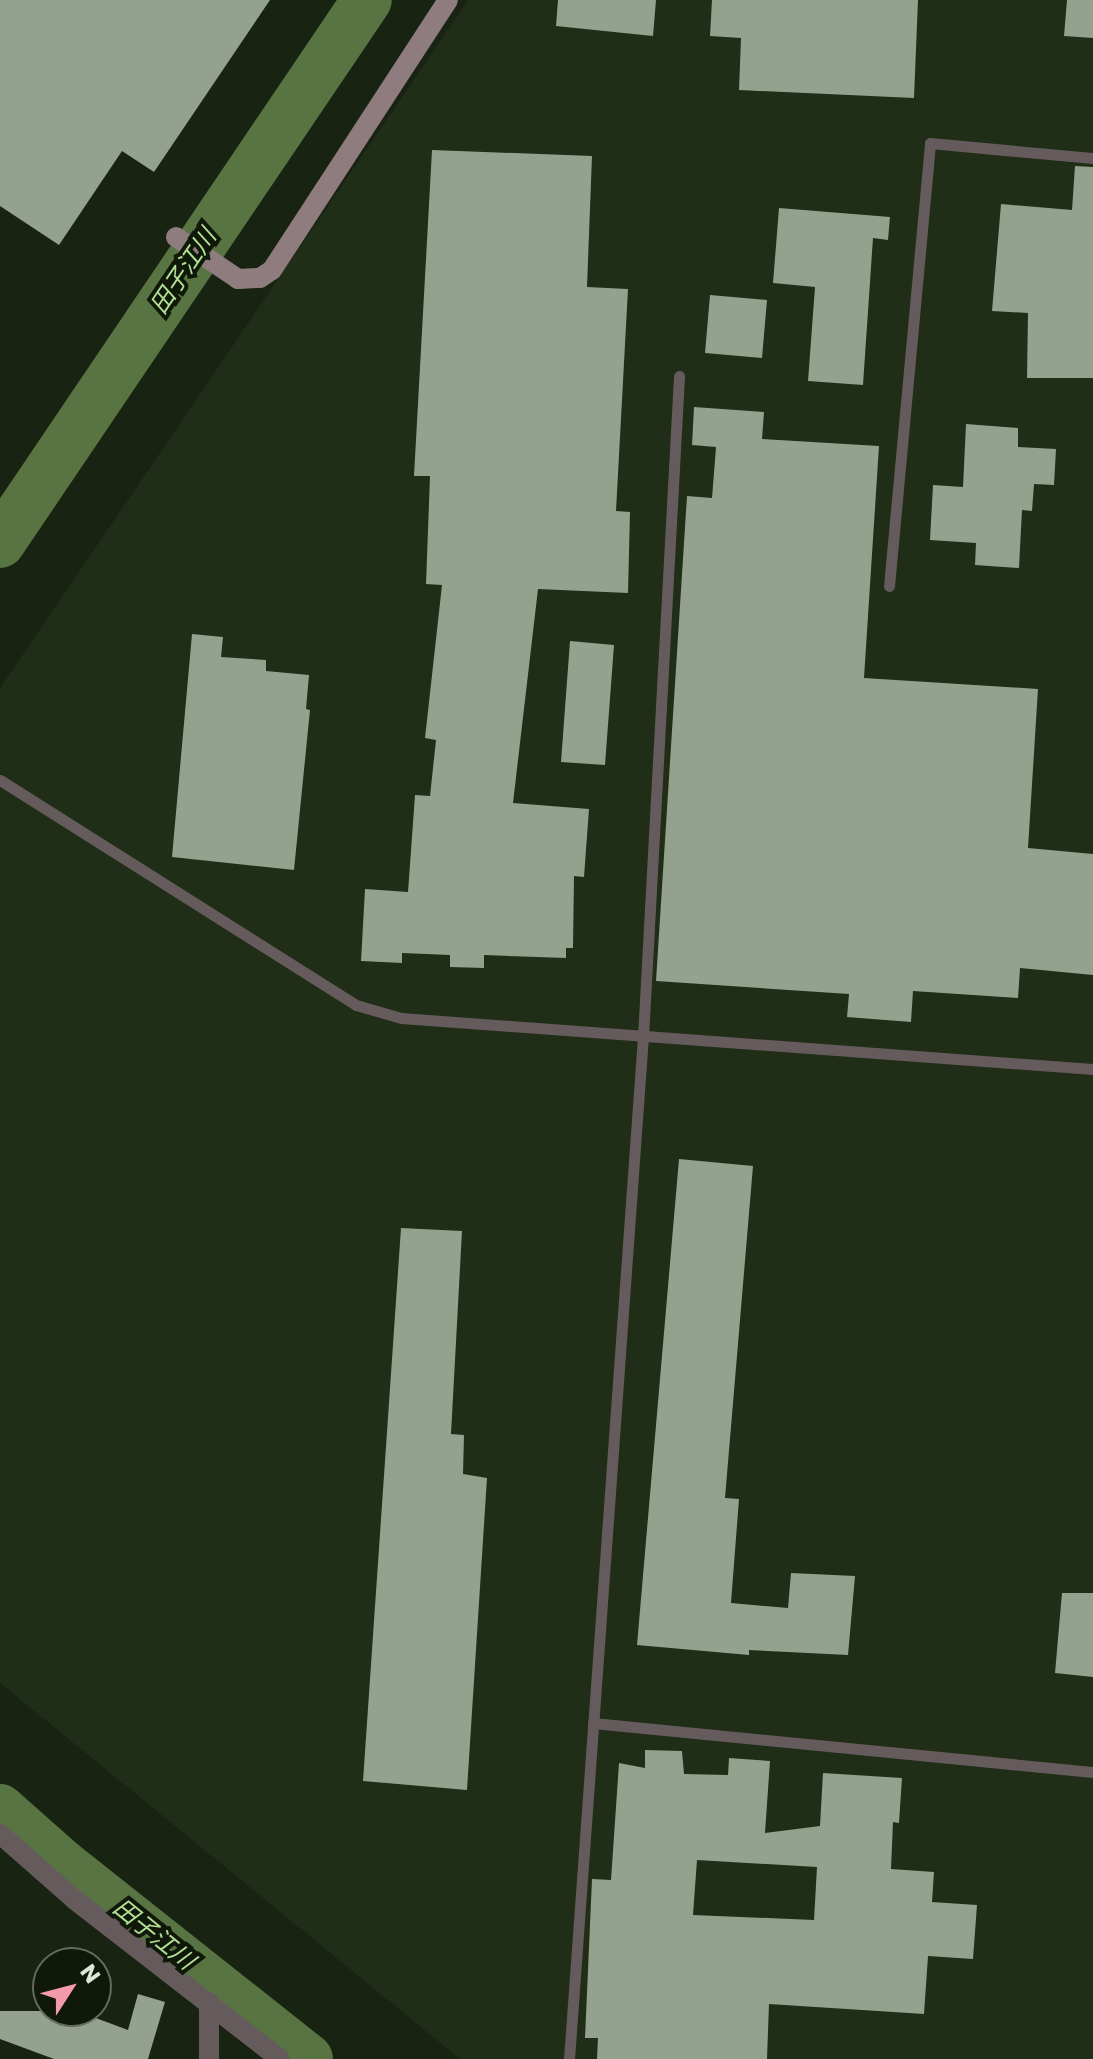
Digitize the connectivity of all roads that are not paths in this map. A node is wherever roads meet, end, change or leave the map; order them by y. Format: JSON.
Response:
{"nodes":[{"id":1,"x":448,"y":0,"type":"edge"},
{"id":2,"x":1093,"y":158,"type":"edge"},
{"id":3,"x":176,"y":237,"type":"dead end"},
{"id":4,"x":679,"y":376,"type":"dead end"},
{"id":5,"x":889,"y":586,"type":"dead end"},
{"id":6,"x":0,"y":780,"type":"edge"},
{"id":7,"x":643,"y":1037,"type":"junction"},
{"id":8,"x":1093,"y":1069,"type":"edge"},
{"id":9,"x":593,"y":1723,"type":"junction"},
{"id":10,"x":1093,"y":1772,"type":"edge"},
{"id":11,"x":0,"y":1834,"type":"edge"},
{"id":12,"x":209,"y":2002,"type":"junction"},
{"id":13,"x":209,"y":2059,"type":"edge"},
{"id":14,"x":280,"y":2059,"type":"edge"},
{"id":15,"x":569,"y":2059,"type":"edge"}],
"edges":[{"from":1,"to":3,"type":"street"},
{"from":2,"to":5,"type":"lane"},
{"from":4,"to":7,"type":"lane"},
{"from":6,"to":7,"type":"lane"},
{"from":7,"to":8,"type":"lane"},
{"from":7,"to":9,"type":"lane"},
{"from":9,"to":10,"type":"lane"},
{"from":9,"to":15,"type":"lane"},
{"from":11,"to":12,"type":"street"},
{"from":12,"to":13,"type":"street"},
{"from":12,"to":14,"type":"street"}]}
